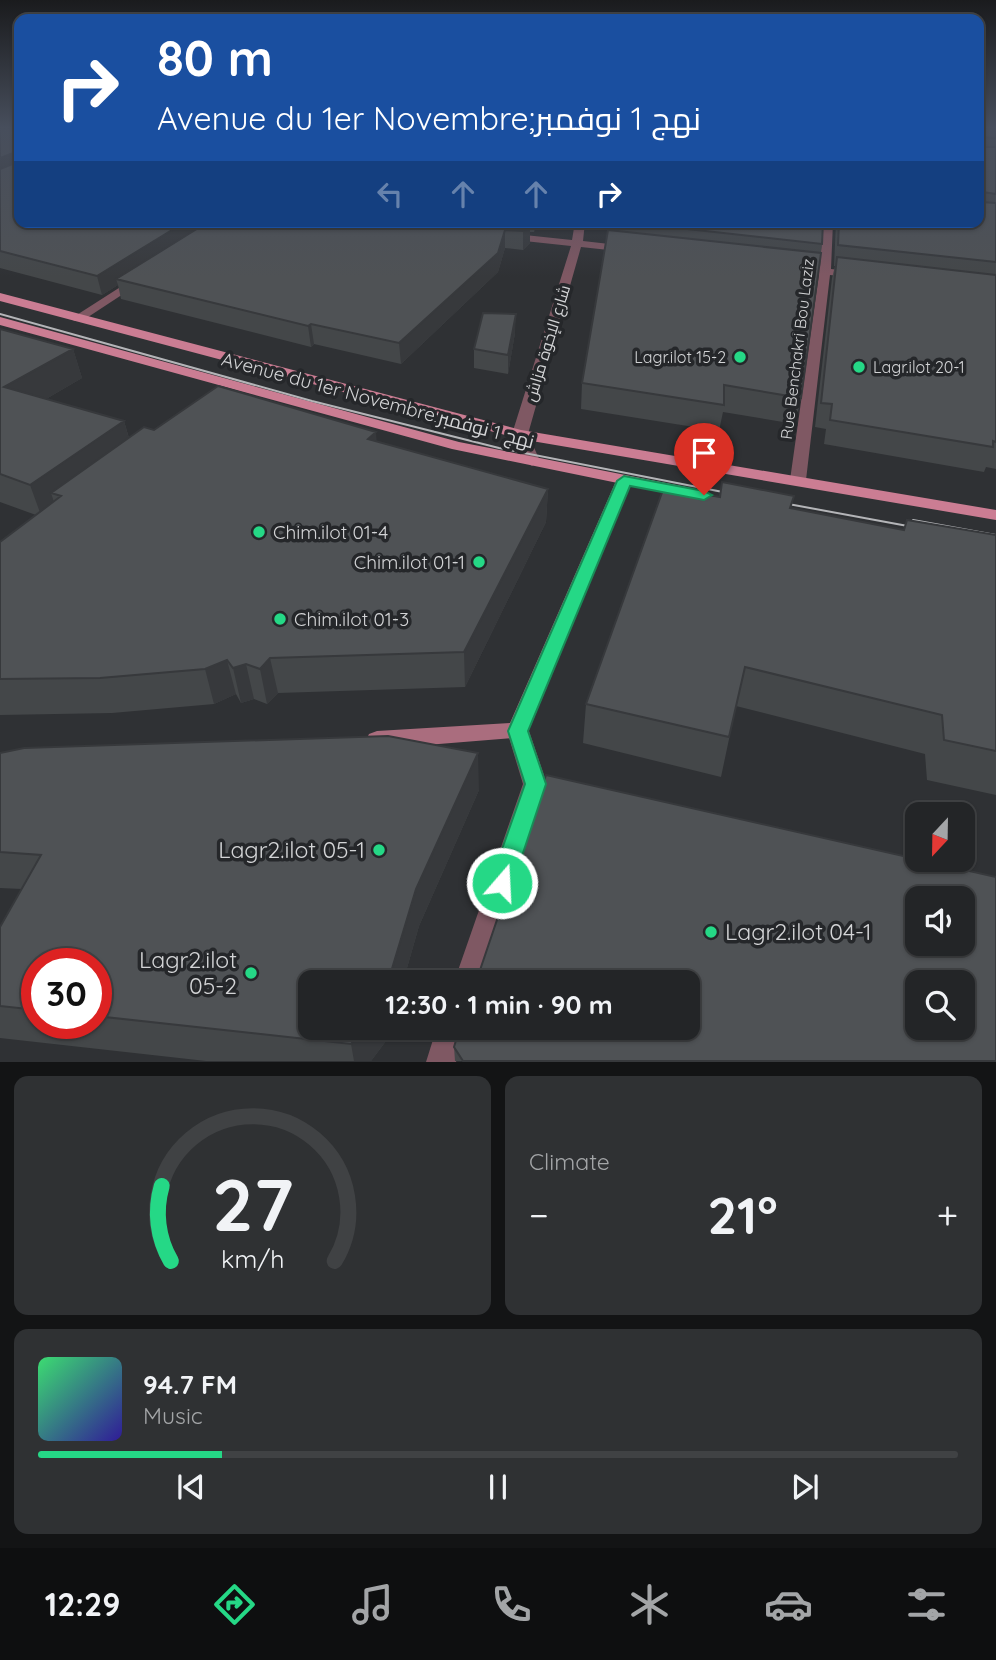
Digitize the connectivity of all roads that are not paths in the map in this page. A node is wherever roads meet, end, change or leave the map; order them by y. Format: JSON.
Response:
{"nodes":[{"id":1,"x":579,"y":228,"type":"edge"},
{"id":2,"x":828,"y":228,"type":"edge"},
{"id":3,"x":489,"y":234,"type":"edge"},
{"id":4,"x":577,"y":243,"type":"junction"},
{"id":5,"x":643,"y":251,"type":"edge"},
{"id":6,"x":786,"y":267,"type":"edge"},
{"id":7,"x":825,"y":271,"type":"junction"},
{"id":8,"x":150,"y":272,"type":"edge"},
{"id":9,"x":864,"y":276,"type":"edge"},
{"id":10,"x":0,"y":297,"type":"edge"},
{"id":11,"x":78,"y":318,"type":"junction"},
{"id":12,"x":0,"y":321,"type":"edge"},
{"id":13,"x":239,"y":385,"type":"junction"},
{"id":14,"x":219,"y":400,"type":"edge"},
{"id":15,"x":520,"y":434,"type":"junction"},
{"id":16,"x":531,"y":461,"type":"junction"},
{"id":17,"x":798,"y":480,"type":"junction"},
{"id":18,"x":624,"y":481,"type":"junction"},
{"id":19,"x":707,"y":496,"type":"edge"},
{"id":20,"x":996,"y":515,"type":"edge"},
{"id":21,"x":518,"y":731,"type":"junction"},
{"id":22,"x":354,"y":741,"type":"edge"},
{"id":23,"x":536,"y":784,"type":"junction"},
{"id":24,"x":563,"y":791,"type":"edge"},
{"id":25,"x":472,"y":970,"type":"edge"},
{"id":26,"x":448,"y":1040,"type":"edge"},
{"id":27,"x":441,"y":1062,"type":"edge"}],
"edges":[{"from":1,"to":4,"type":"street","name":"شارع الإخوة مزاش"},
{"from":2,"to":7,"type":"street","name":"Rue Benchakri Bou Laziz"},
{"from":3,"to":4,"type":"street"},
{"from":4,"to":5,"type":"street"},
{"from":4,"to":15,"type":"street","name":"شارع الإخوة مزاش"},
{"from":6,"to":7,"type":"street"},
{"from":7,"to":9,"type":"street"},
{"from":7,"to":17,"type":"street","name":"Rue Benchakri Bou Laziz"},
{"from":8,"to":11,"type":"street"},
{"from":10,"to":11,"type":"main road","name":"Avenue du 1er Novembre;نهج 1 نوفمبر"},
{"from":11,"to":15,"type":"main road","name":"Avenue du 1er Novembre;نهج 1 نوفمبر"},
{"from":12,"to":13,"type":"main road","name":"Avenue du 1er Novembre;نهج 1 نوفمبر"},
{"from":13,"to":14,"type":"street"},
{"from":13,"to":16,"type":"main road","name":"Avenue du 1er Novembre;نهج 1 نوفمبر"},
{"from":15,"to":16,"type":"street"},
{"from":15,"to":17,"type":"main road","name":"Avenue du 1er Novembre;نهج 1 نوفمبر"},
{"from":16,"to":18,"type":"main road","name":"Avenue du 1er Novembre;نهج 1 نوفمبر"},
{"from":17,"to":20,"type":"main road","name":"Avenue du 1er Novembre;نهج 1 نوفمبر"},
{"from":18,"to":19,"type":"main road","name":"Avenue du 1er Novembre;نهج 1 نوفمبر"},
{"from":18,"to":21,"type":"street"},
{"from":21,"to":22,"type":"street"},
{"from":21,"to":23,"type":"street"},
{"from":23,"to":24,"type":"street"},
{"from":23,"to":25,"type":"street"},
{"from":26,"to":27,"type":"street"}]}
